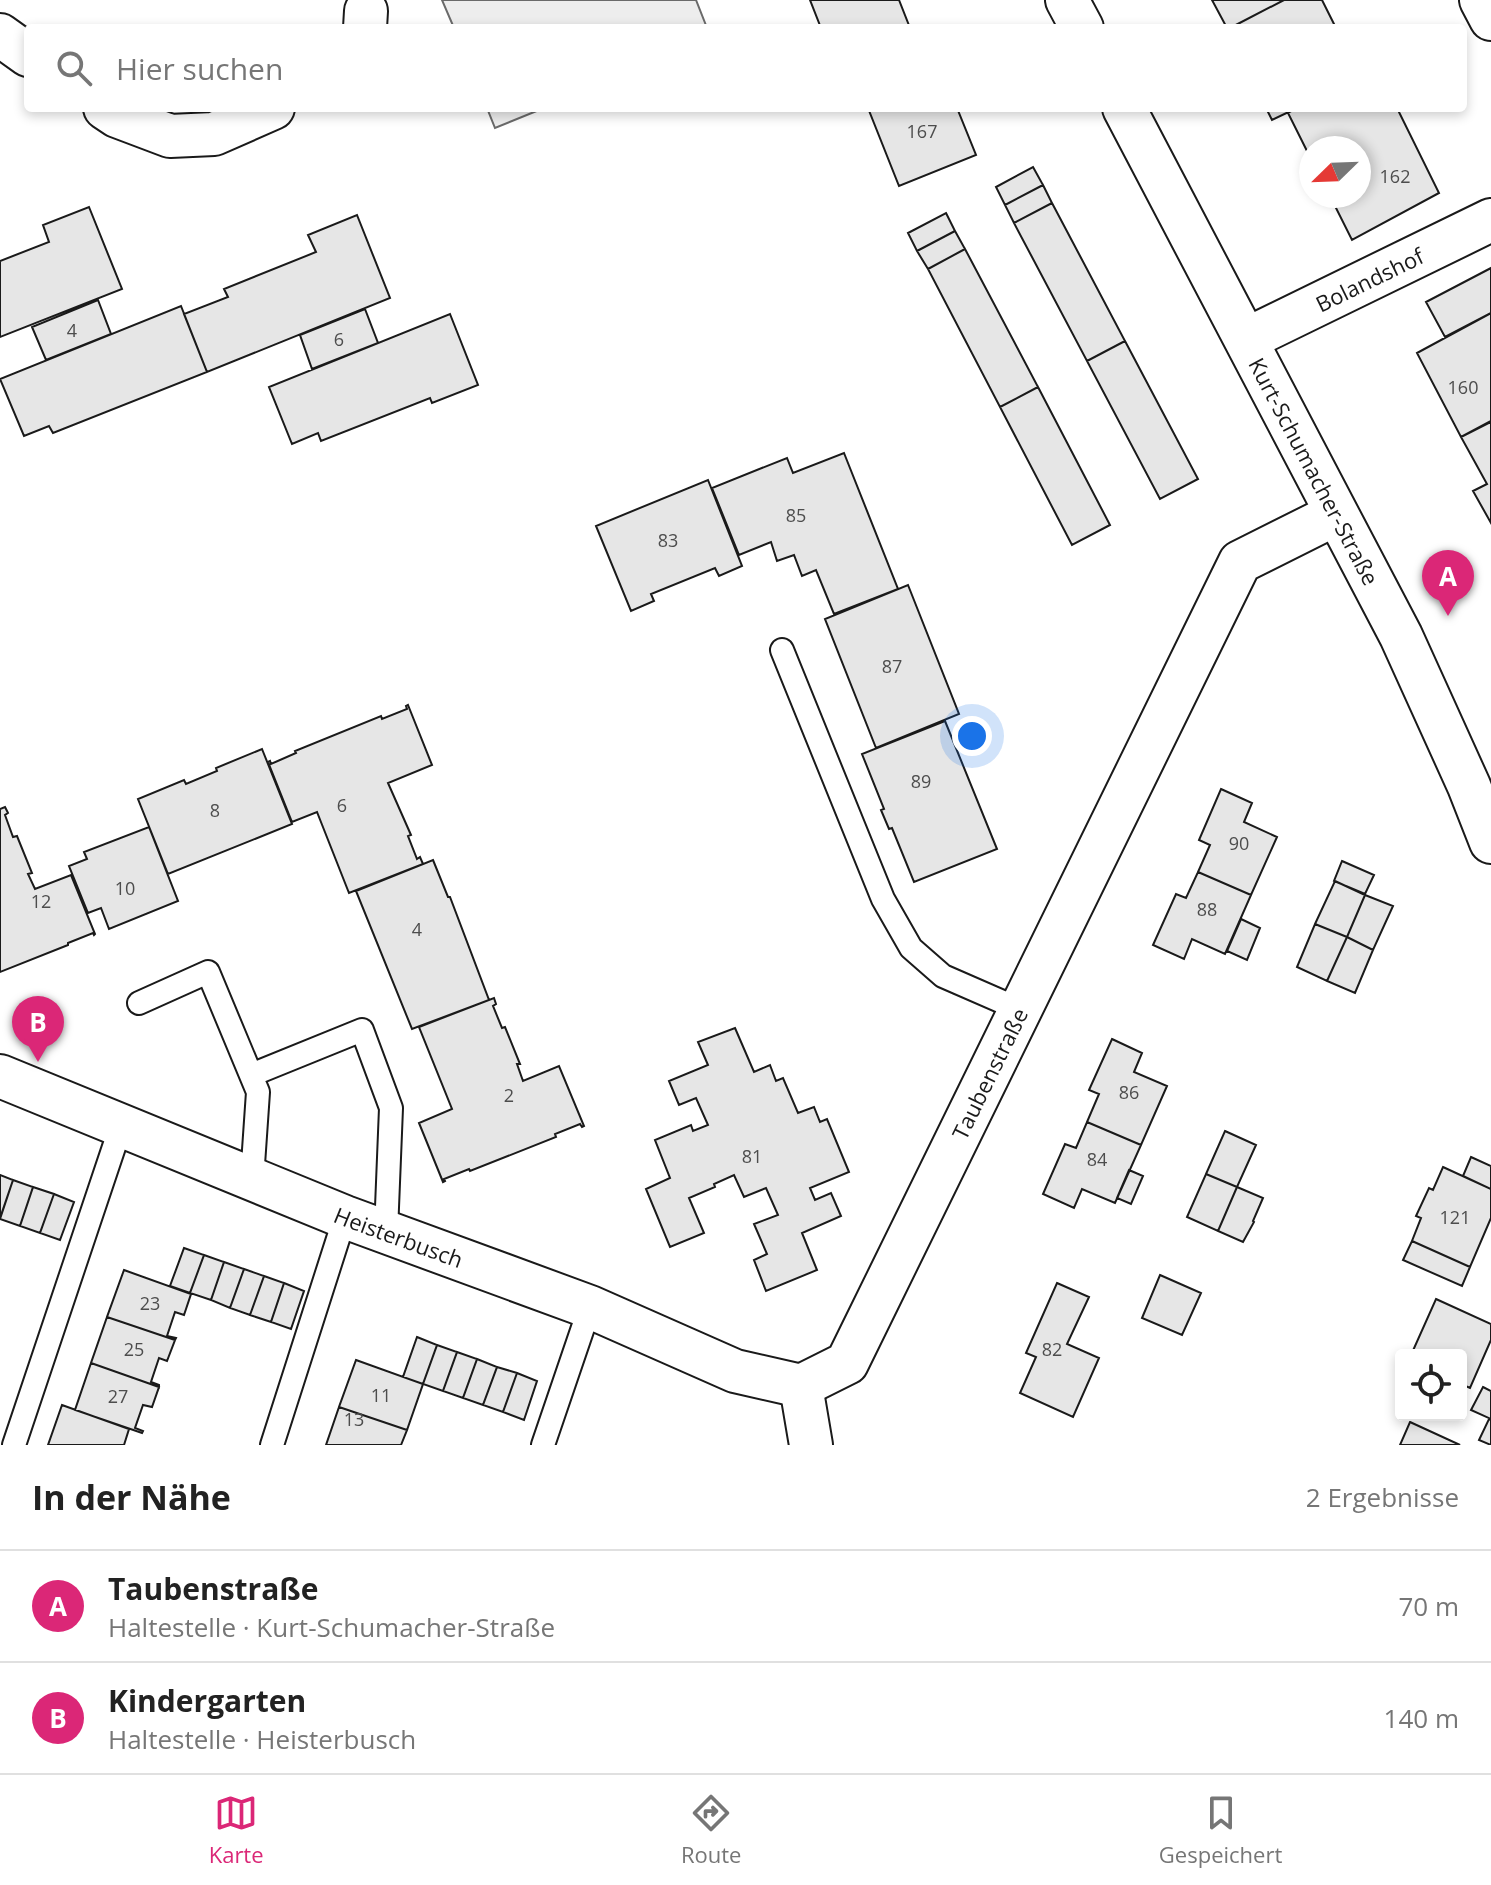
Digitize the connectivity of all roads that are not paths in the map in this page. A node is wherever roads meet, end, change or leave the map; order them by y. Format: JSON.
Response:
{"nodes":[{"id":1,"x":1067,"y":0,"type":"edge"},
{"id":2,"x":1481,"y":0,"type":"edge"},
{"id":3,"x":1491,"y":19,"type":"edge"},
{"id":4,"x":1080,"y":24,"type":"edge"},
{"id":5,"x":0,"y":35,"type":"edge"},
{"id":6,"x":24,"y":52,"type":"edge"},
{"id":7,"x":111,"y":112,"type":"edge"},
{"id":8,"x":264,"y":112,"type":"edge"},
{"id":9,"x":1126,"y":112,"type":"edge"},
{"id":10,"x":1491,"y":220,"type":"edge"},
{"id":11,"x":1247,"y":339,"type":"junction"},
{"id":12,"x":1336,"y":514,"type":"junction"},
{"id":13,"x":782,"y":650,"type":"dead end"},
{"id":14,"x":1491,"y":842,"type":"edge"},
{"id":15,"x":139,"y":1003,"type":"dead end"},
{"id":16,"x":1021,"y":1010,"type":"junction"},
{"id":17,"x":251,"y":1075,"type":"junction"},
{"id":18,"x":0,"y":1076,"type":"edge"},
{"id":19,"x":121,"y":1126,"type":"junction"},
{"id":20,"x":252,"y":1179,"type":"junction"},
{"id":21,"x":345,"y":1217,"type":"junction"},
{"id":22,"x":386,"y":1232,"type":"junction"},
{"id":23,"x":590,"y":1307,"type":"junction"},
{"id":24,"x":801,"y":1386,"type":"junction"},
{"id":25,"x":14,"y":1445,"type":"edge"},
{"id":26,"x":272,"y":1445,"type":"edge"},
{"id":27,"x":543,"y":1445,"type":"edge"},
{"id":28,"x":811,"y":1445,"type":"edge"}],
"edges":[{"from":1,"to":4,"type":"street"},
{"from":2,"to":3,"type":"street"},
{"from":5,"to":6,"type":"street"},
{"from":7,"to":8,"type":"street"},
{"from":9,"to":11,"type":"street","name":"Kurt-Schumacher-Straße"},
{"from":10,"to":11,"type":"street","name":"Bolandshof"},
{"from":11,"to":12,"type":"street","name":"Kurt-Schumacher-Straße"},
{"from":12,"to":14,"type":"street","name":"Kurt-Schumacher-Straße"},
{"from":12,"to":16,"type":"street","name":"Taubenstraße"},
{"from":13,"to":16,"type":"lane"},
{"from":15,"to":17,"type":"lane"},
{"from":16,"to":24,"type":"street","name":"Taubenstraße"},
{"from":17,"to":20,"type":"lane"},
{"from":17,"to":22,"type":"lane"},
{"from":18,"to":19,"type":"street","name":"Heisterbusch"},
{"from":19,"to":20,"type":"street","name":"Heisterbusch"},
{"from":19,"to":25,"type":"lane"},
{"from":20,"to":21,"type":"street","name":"Heisterbusch"},
{"from":21,"to":22,"type":"street","name":"Heisterbusch"},
{"from":21,"to":26,"type":"lane"},
{"from":22,"to":23,"type":"street","name":"Heisterbusch"},
{"from":23,"to":24,"type":"street","name":"Heisterbusch"},
{"from":23,"to":27,"type":"lane"},
{"from":24,"to":28,"type":"street"}]}
